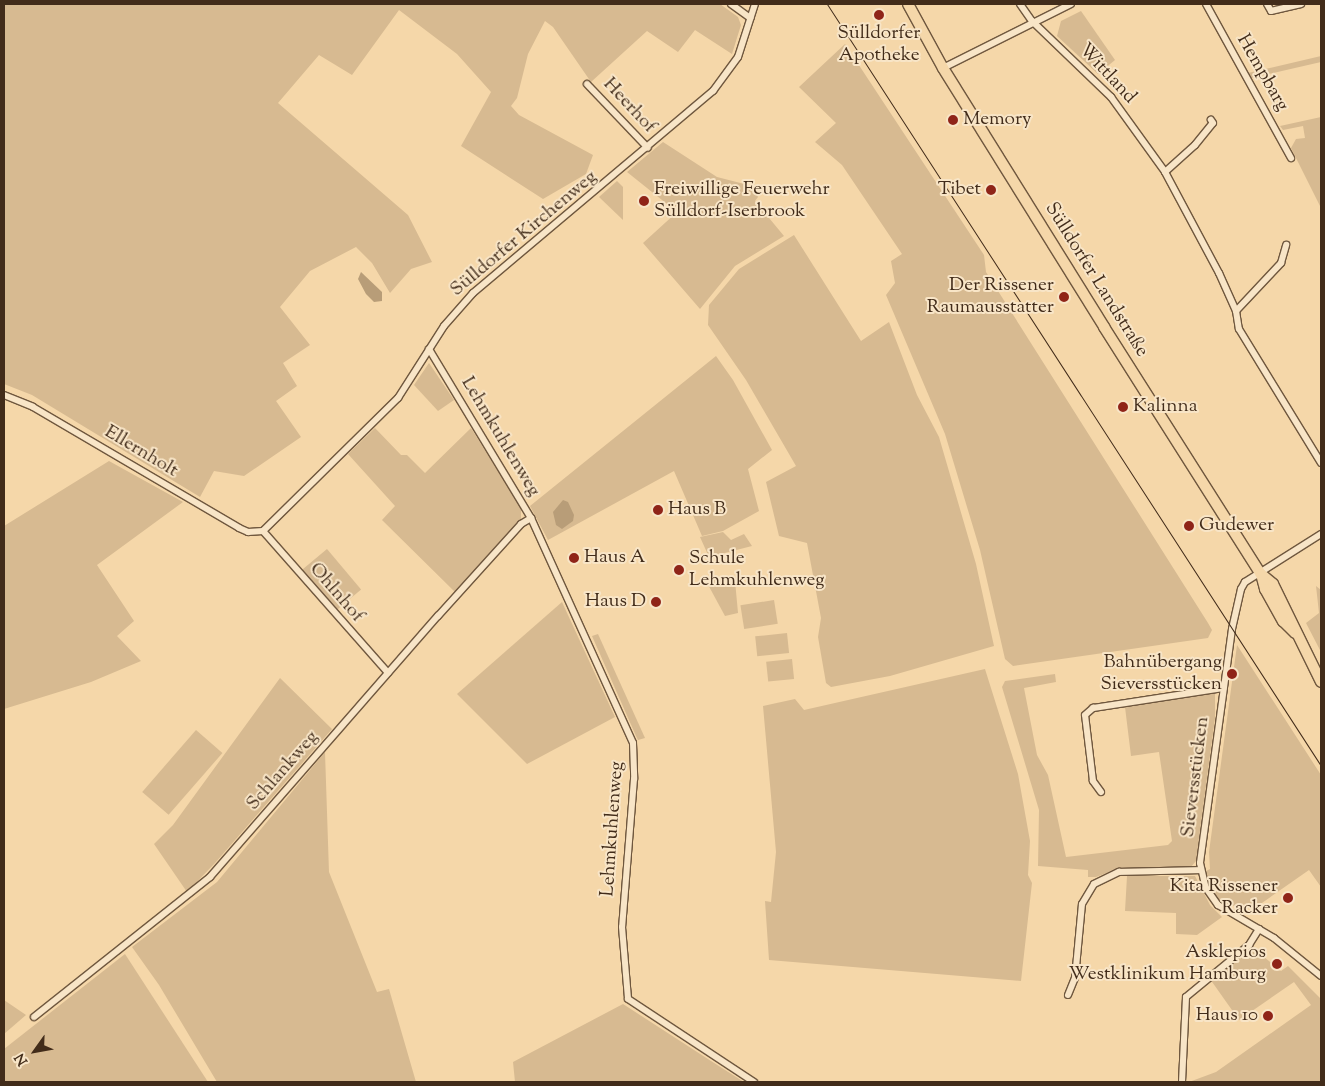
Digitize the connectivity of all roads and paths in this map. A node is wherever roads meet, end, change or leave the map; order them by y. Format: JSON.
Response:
{"nodes":[{"id":1,"x":731,"y":4,"type":"edge"},
{"id":2,"x":755,"y":4,"type":"edge"},
{"id":3,"x":908,"y":4,"type":"edge"},
{"id":4,"x":1020,"y":4,"type":"edge"},
{"id":5,"x":1070,"y":4,"type":"edge"},
{"id":6,"x":1206,"y":4,"type":"edge"},
{"id":7,"x":1267,"y":4,"type":"edge"},
{"id":8,"x":1301,"y":4,"type":"edge"},
{"id":9,"x":1292,"y":5,"type":"edge"},
{"id":10,"x":750,"y":18,"type":"junction"},
{"id":11,"x":1032,"y":21,"type":"junction"},
{"id":12,"x":944,"y":68,"type":"junction"},
{"id":13,"x":588,"y":84,"type":"dead end"},
{"id":14,"x":1211,"y":120,"type":"dead end"},
{"id":15,"x":648,"y":148,"type":"junction"},
{"id":16,"x":1290,"y":158,"type":"dead end"},
{"id":17,"x":1165,"y":172,"type":"junction"},
{"id":18,"x":1286,"y":245,"type":"dead end"},
{"id":19,"x":1236,"y":311,"type":"junction"},
{"id":20,"x":429,"y":350,"type":"junction"},
{"id":21,"x":4,"y":395,"type":"edge"},
{"id":22,"x":1321,"y":463,"type":"edge"},
{"id":23,"x":531,"y":518,"type":"junction"},
{"id":24,"x":263,"y":531,"type":"junction"},
{"id":25,"x":1321,"y":534,"type":"edge"},
{"id":26,"x":1260,"y":573,"type":"junction"},
{"id":27,"x":388,"y":673,"type":"junction"},
{"id":28,"x":1321,"y":682,"type":"edge"},
{"id":29,"x":1223,"y":688,"type":"junction"},
{"id":30,"x":1101,"y":792,"type":"dead end"},
{"id":31,"x":1201,"y":870,"type":"junction"},
{"id":32,"x":1259,"y":929,"type":"junction"},
{"id":33,"x":1321,"y":976,"type":"edge"},
{"id":34,"x":1068,"y":995,"type":"dead end"},
{"id":35,"x":34,"y":1017,"type":"dead end"},
{"id":36,"x":754,"y":1082,"type":"edge"},
{"id":37,"x":1182,"y":1082,"type":"edge"}],
"edges":[{"from":1,"to":10,"type":"street"},
{"from":2,"to":10,"type":"street","name":"Sülldorfer Kirchenweg"},
{"from":3,"to":12,"type":"main road","name":"Sülldorfer Landstraße"},
{"from":4,"to":11,"type":"street","name":"Wittland"},
{"from":5,"to":11,"type":"street"},
{"from":6,"to":16,"type":"street","name":"Hempbarg"},
{"from":7,"to":9,"type":"street"},
{"from":8,"to":9,"type":"street"},
{"from":10,"to":15,"type":"street","name":"Sülldorfer Kirchenweg"},
{"from":11,"to":12,"type":"street"},
{"from":11,"to":17,"type":"street","name":"Wittland"},
{"from":12,"to":26,"type":"main road","name":"Sülldorfer Landstraße"},
{"from":13,"to":15,"type":"street","name":"Heerhof"},
{"from":14,"to":17,"type":"street"},
{"from":15,"to":20,"type":"street","name":"Sülldorfer Kirchenweg"},
{"from":17,"to":19,"type":"street","name":"Wittland"},
{"from":18,"to":19,"type":"street"},
{"from":19,"to":22,"type":"street","name":"Wittland"},
{"from":20,"to":23,"type":"street","name":"Lehmkuhlenweg"},
{"from":20,"to":24,"type":"street","name":"Sülldorfer Kirchenweg"},
{"from":21,"to":24,"type":"street","name":"Ellernholt"},
{"from":23,"to":27,"type":"street","name":"Schlankweg"},
{"from":23,"to":36,"type":"street","name":"Lehmkuhlenweg"},
{"from":24,"to":27,"type":"street","name":"Ohlnhof"},
{"from":25,"to":26,"type":"street","name":"Sieversstücken"},
{"from":26,"to":28,"type":"main road","name":"Sülldorfer Landstraße"},
{"from":26,"to":29,"type":"street","name":"Sieversstücken"},
{"from":27,"to":35,"type":"street","name":"Schlankweg"},
{"from":29,"to":30,"type":"street","name":"Sieversstücken"},
{"from":29,"to":31,"type":"street","name":"Sieversstücken"},
{"from":31,"to":32,"type":"street","name":"Sieversstücken"},
{"from":31,"to":34,"type":"street"},
{"from":32,"to":33,"type":"street","name":"Sieversstücken"},
{"from":32,"to":37,"type":"street"}]}
